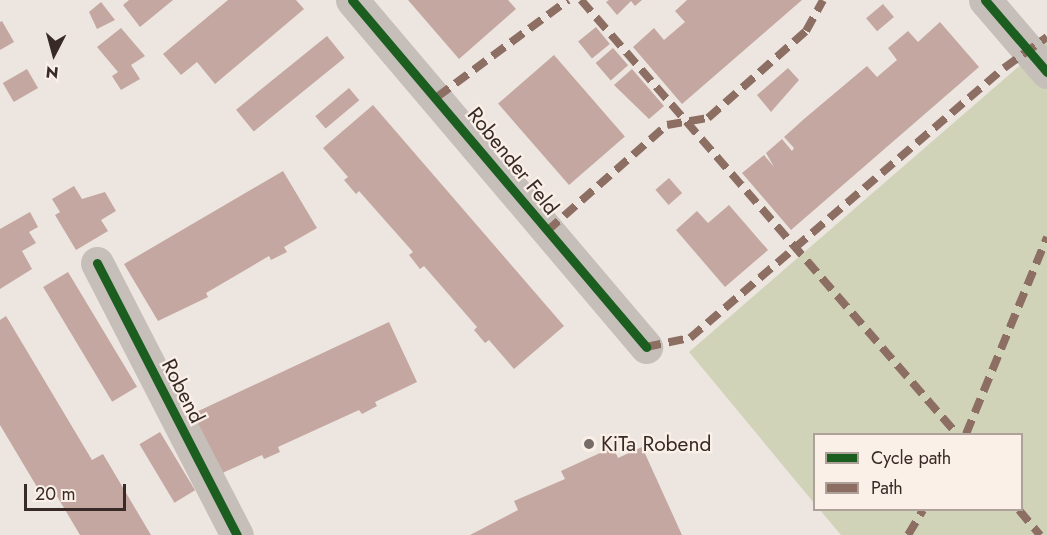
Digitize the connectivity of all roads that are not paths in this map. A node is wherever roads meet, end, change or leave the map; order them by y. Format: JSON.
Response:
{"nodes":[{"id":1,"x":352,"y":0,"type":"edge"},
{"id":2,"x":986,"y":0,"type":"edge"},
{"id":3,"x":1047,"y":72,"type":"edge"},
{"id":4,"x":97,"y":264,"type":"dead end"},
{"id":5,"x":646,"y":347,"type":"dead end"},
{"id":6,"x":237,"y":535,"type":"edge"}],
"edges":[{"from":1,"to":5,"type":"street","name":"Robender Feld"},
{"from":2,"to":3,"type":"street"},
{"from":4,"to":6,"type":"street","name":"Robend"}]}
